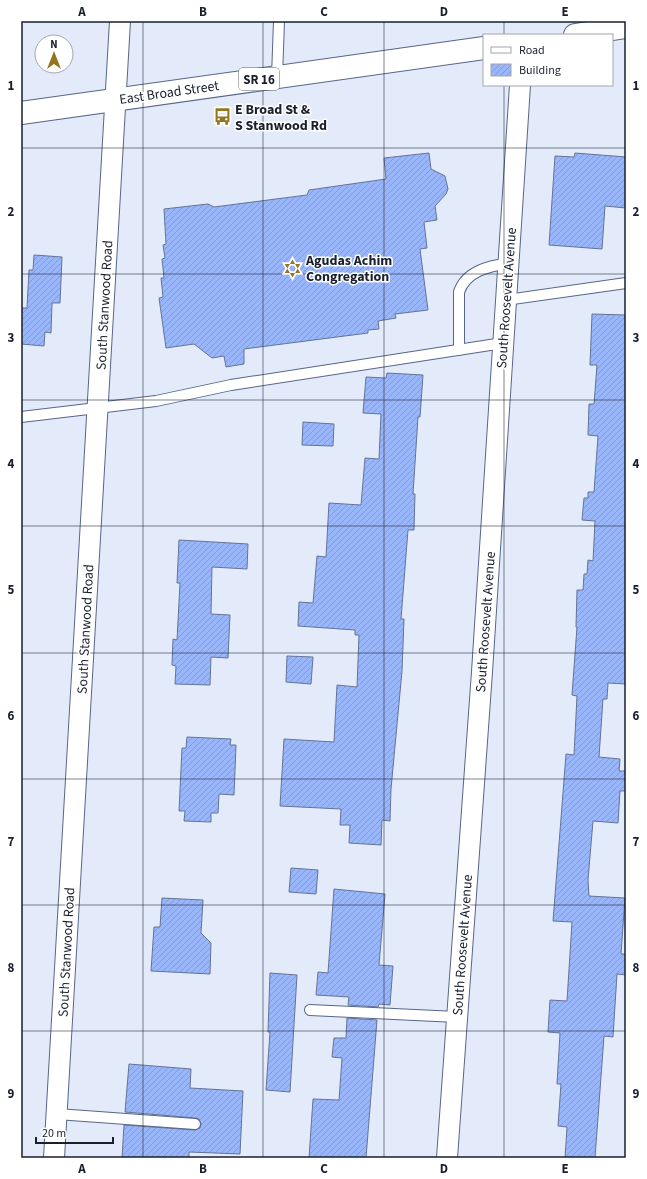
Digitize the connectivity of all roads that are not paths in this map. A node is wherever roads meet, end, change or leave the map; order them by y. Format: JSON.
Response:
{"nodes":[{"id":1,"x":120,"y":21,"type":"edge"},
{"id":2,"x":279,"y":21,"type":"edge"},
{"id":3,"x":626,"y":28,"type":"edge"},
{"id":4,"x":582,"y":34,"type":"edge"},
{"id":5,"x":483,"y":48,"type":"edge"},
{"id":6,"x":277,"y":77,"type":"junction"},
{"id":7,"x":520,"y":86,"type":"edge"},
{"id":8,"x":115,"y":99,"type":"junction"},
{"id":9,"x":21,"y":112,"type":"edge"},
{"id":10,"x":509,"y":263,"type":"junction"},
{"id":11,"x":626,"y":283,"type":"edge"},
{"id":12,"x":506,"y":300,"type":"junction"},
{"id":13,"x":504,"y":343,"type":"junction"},
{"id":14,"x":459,"y":350,"type":"junction"},
{"id":15,"x":98,"y":408,"type":"junction"},
{"id":16,"x":21,"y":417,"type":"edge"},
{"id":17,"x":310,"y":1010,"type":"dead end"},
{"id":18,"x":457,"y":1017,"type":"junction"},
{"id":19,"x":57,"y":1114,"type":"junction"},
{"id":20,"x":195,"y":1124,"type":"dead end"},
{"id":21,"x":54,"y":1158,"type":"edge"},
{"id":22,"x":447,"y":1158,"type":"edge"}],
"edges":[{"from":1,"to":8,"type":"street","name":"South Stanwood Road"},
{"from":2,"to":6,"type":"lane"},
{"from":3,"to":4,"type":"main road"},
{"from":5,"to":6,"type":"main road","name":"East Broad Street","number":"SR 16"},
{"from":6,"to":8,"type":"main road","name":"East Broad Street","number":"SR 16"},
{"from":7,"to":10,"type":"street","name":"South Roosevelt Avenue"},
{"from":8,"to":9,"type":"main road","name":"East Broad Street","number":"SR 16"},
{"from":8,"to":15,"type":"street","name":"South Stanwood Road"},
{"from":10,"to":12,"type":"street","name":"South Roosevelt Avenue"},
{"from":10,"to":14,"type":"lane"},
{"from":11,"to":12,"type":"lane"},
{"from":12,"to":13,"type":"street","name":"South Roosevelt Avenue"},
{"from":13,"to":14,"type":"lane"},
{"from":13,"to":18,"type":"street","name":"South Roosevelt Avenue"},
{"from":14,"to":15,"type":"lane"},
{"from":15,"to":16,"type":"lane"},
{"from":15,"to":19,"type":"street","name":"South Stanwood Road"},
{"from":17,"to":18,"type":"lane"},
{"from":18,"to":22,"type":"street","name":"South Roosevelt Avenue"},
{"from":19,"to":20,"type":"lane"},
{"from":19,"to":21,"type":"street","name":"South Stanwood Road"}]}
